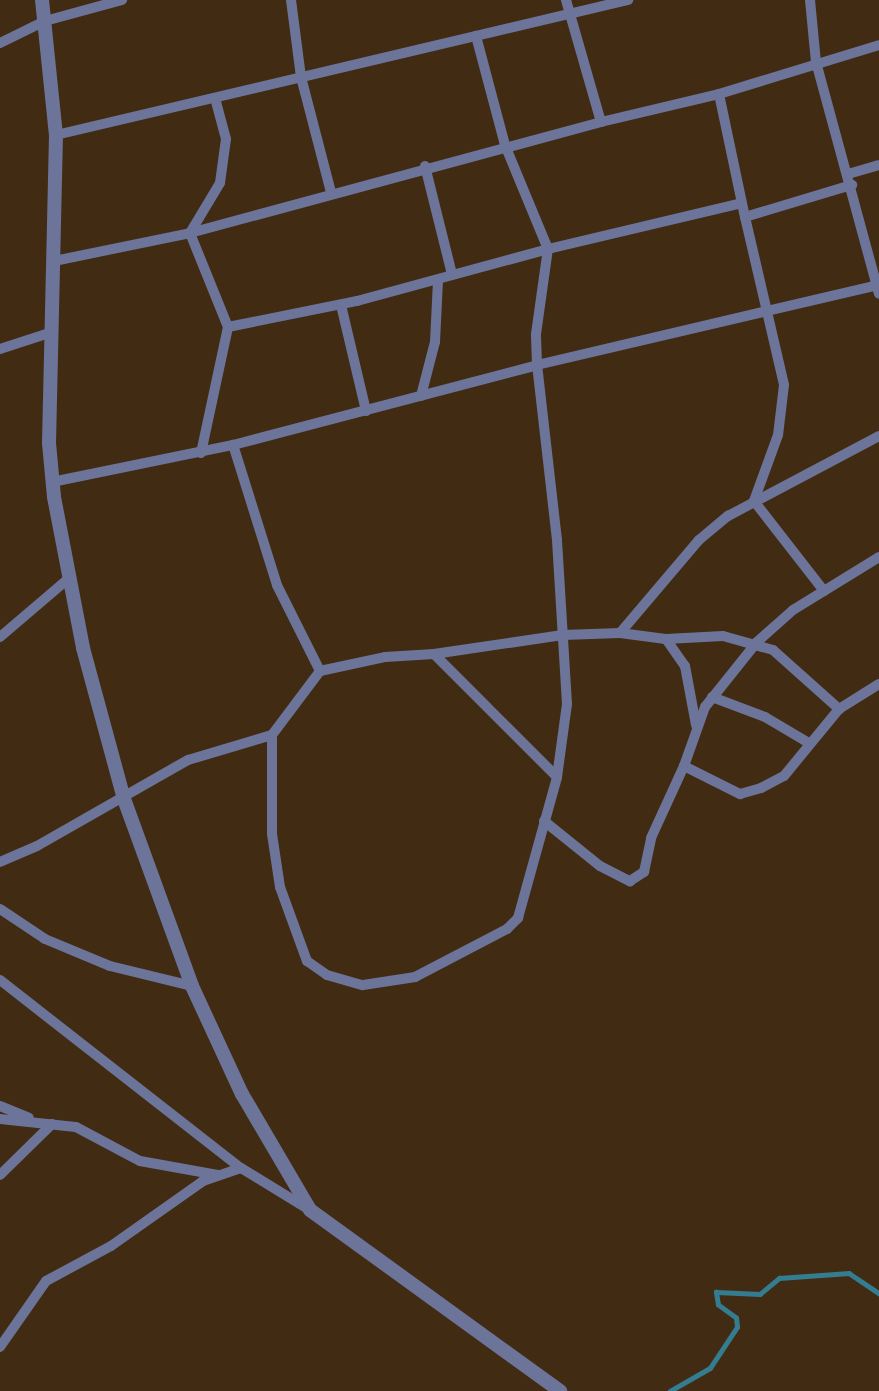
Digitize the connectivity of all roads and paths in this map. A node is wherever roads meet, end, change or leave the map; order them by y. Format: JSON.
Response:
{"nodes":[{"id":1,"x":41,"y":0,"type":"edge"},
{"id":2,"x":122,"y":0,"type":"edge"},
{"id":3,"x":291,"y":0,"type":"edge"},
{"id":4,"x":566,"y":0,"type":"edge"},
{"id":5,"x":628,"y":0,"type":"edge"},
{"id":6,"x":810,"y":0,"type":"edge"},
{"id":7,"x":570,"y":12,"type":"junction"},
{"id":8,"x":45,"y":21,"type":"junction"},
{"id":9,"x":476,"y":36,"type":"junction"},
{"id":10,"x":0,"y":43,"type":"edge"},
{"id":11,"x":879,"y":46,"type":"edge"},
{"id":12,"x":816,"y":62,"type":"junction"},
{"id":13,"x":300,"y":77,"type":"junction"},
{"id":14,"x":719,"y":94,"type":"junction"},
{"id":15,"x":215,"y":97,"type":"junction"},
{"id":16,"x":601,"y":122,"type":"junction"},
{"id":17,"x":56,"y":135,"type":"junction"},
{"id":18,"x":505,"y":145,"type":"junction"},
{"id":19,"x":879,"y":165,"type":"edge"},
{"id":20,"x":425,"y":166,"type":"junction"},
{"id":21,"x":848,"y":174,"type":"junction"},
{"id":22,"x":852,"y":185,"type":"junction"},
{"id":23,"x":331,"y":192,"type":"junction"},
{"id":24,"x":742,"y":203,"type":"junction"},
{"id":25,"x":745,"y":217,"type":"junction"},
{"id":26,"x":190,"y":233,"type":"junction"},
{"id":27,"x":548,"y":249,"type":"junction"},
{"id":28,"x":54,"y":261,"type":"junction"},
{"id":29,"x":452,"y":274,"type":"junction"},
{"id":30,"x":438,"y":280,"type":"junction"},
{"id":31,"x":878,"y":290,"type":"edge"},
{"id":32,"x":341,"y":305,"type":"junction"},
{"id":33,"x":764,"y":310,"type":"junction"},
{"id":34,"x":228,"y":327,"type":"junction"},
{"id":35,"x":52,"y":332,"type":"junction"},
{"id":36,"x":0,"y":349,"type":"edge"},
{"id":37,"x":537,"y":365,"type":"junction"},
{"id":38,"x":421,"y":397,"type":"junction"},
{"id":39,"x":366,"y":411,"type":"junction"},
{"id":40,"x":879,"y":436,"type":"edge"},
{"id":41,"x":233,"y":446,"type":"junction"},
{"id":42,"x":201,"y":453,"type":"junction"},
{"id":43,"x":52,"y":482,"type":"junction"},
{"id":44,"x":754,"y":501,"type":"junction"},
{"id":45,"x":879,"y":557,"type":"edge"},
{"id":46,"x":68,"y":579,"type":"junction"},
{"id":47,"x":824,"y":591,"type":"junction"},
{"id":48,"x":620,"y":633,"type":"junction"},
{"id":49,"x":563,"y":635,"type":"junction"},
{"id":50,"x":0,"y":637,"type":"edge"},
{"id":51,"x":666,"y":639,"type":"junction"},
{"id":52,"x":757,"y":642,"type":"junction"},
{"id":53,"x":434,"y":654,"type":"junction"},
{"id":54,"x":320,"y":671,"type":"junction"},
{"id":55,"x":879,"y":684,"type":"edge"},
{"id":56,"x":712,"y":697,"type":"junction"},
{"id":57,"x":839,"y":709,"type":"junction"},
{"id":58,"x":696,"y":725,"type":"junction"},
{"id":59,"x":272,"y":734,"type":"junction"},
{"id":60,"x":809,"y":743,"type":"junction"},
{"id":61,"x":684,"y":766,"type":"junction"},
{"id":62,"x":557,"y":778,"type":"junction"},
{"id":63,"x":124,"y":799,"type":"junction"},
{"id":64,"x":544,"y":821,"type":"junction"},
{"id":65,"x":0,"y":862,"type":"edge"},
{"id":66,"x":0,"y":909,"type":"edge"},
{"id":67,"x":0,"y":980,"type":"edge"},
{"id":68,"x":192,"y":986,"type":"junction"},
{"id":69,"x":0,"y":1106,"type":"edge"},
{"id":70,"x":0,"y":1119,"type":"edge"},
{"id":71,"x":47,"y":1123,"type":"junction"},
{"id":72,"x":241,"y":1168,"type":"junction"},
{"id":73,"x":0,"y":1175,"type":"edge"},
{"id":74,"x":218,"y":1175,"type":"junction"},
{"id":75,"x":310,"y":1210,"type":"junction"},
{"id":76,"x":0,"y":1348,"type":"edge"},
{"id":77,"x":559,"y":1391,"type":"edge"}],
"edges":[{"from":1,"to":8,"type":"street"},
{"from":2,"to":8,"type":"street"},
{"from":3,"to":13,"type":"street"},
{"from":4,"to":7,"type":"street"},
{"from":5,"to":7,"type":"street"},
{"from":6,"to":12,"type":"street"},
{"from":7,"to":9,"type":"street"},
{"from":7,"to":16,"type":"street"},
{"from":8,"to":10,"type":"street"},
{"from":8,"to":17,"type":"street"},
{"from":9,"to":13,"type":"street"},
{"from":9,"to":18,"type":"street"},
{"from":11,"to":12,"type":"street"},
{"from":12,"to":14,"type":"street"},
{"from":12,"to":21,"type":"street"},
{"from":13,"to":15,"type":"street"},
{"from":13,"to":23,"type":"street"},
{"from":14,"to":16,"type":"street"},
{"from":14,"to":24,"type":"street"},
{"from":15,"to":17,"type":"street"},
{"from":15,"to":26,"type":"street"},
{"from":16,"to":18,"type":"street"},
{"from":17,"to":28,"type":"street"},
{"from":18,"to":20,"type":"street"},
{"from":18,"to":27,"type":"street"},
{"from":19,"to":21,"type":"street"},
{"from":20,"to":23,"type":"street"},
{"from":20,"to":29,"type":"street"},
{"from":21,"to":22,"type":"street"},
{"from":22,"to":25,"type":"street"},
{"from":22,"to":31,"type":"street"},
{"from":23,"to":26,"type":"street"},
{"from":24,"to":25,"type":"street"},
{"from":24,"to":27,"type":"street"},
{"from":25,"to":33,"type":"street"},
{"from":26,"to":28,"type":"street"},
{"from":26,"to":34,"type":"street"},
{"from":27,"to":29,"type":"street"},
{"from":27,"to":37,"type":"street"},
{"from":28,"to":35,"type":"street"},
{"from":29,"to":30,"type":"street"},
{"from":30,"to":32,"type":"street"},
{"from":30,"to":38,"type":"street"},
{"from":31,"to":33,"type":"street"},
{"from":32,"to":34,"type":"street"},
{"from":32,"to":39,"type":"street"},
{"from":33,"to":37,"type":"street"},
{"from":33,"to":44,"type":"street"},
{"from":34,"to":42,"type":"street"},
{"from":35,"to":36,"type":"street"},
{"from":35,"to":43,"type":"street"},
{"from":37,"to":38,"type":"street"},
{"from":37,"to":49,"type":"street"},
{"from":38,"to":39,"type":"street"},
{"from":39,"to":41,"type":"street"},
{"from":40,"to":44,"type":"street"},
{"from":41,"to":42,"type":"street"},
{"from":41,"to":54,"type":"street"},
{"from":42,"to":43,"type":"street"},
{"from":43,"to":46,"type":"street"},
{"from":44,"to":47,"type":"street"},
{"from":44,"to":48,"type":"street"},
{"from":45,"to":47,"type":"street"},
{"from":46,"to":50,"type":"street"},
{"from":46,"to":63,"type":"street"},
{"from":47,"to":52,"type":"street"},
{"from":48,"to":49,"type":"street"},
{"from":48,"to":51,"type":"street"},
{"from":49,"to":53,"type":"street"},
{"from":49,"to":62,"type":"street"},
{"from":51,"to":52,"type":"street"},
{"from":51,"to":58,"type":"street"},
{"from":52,"to":56,"type":"street"},
{"from":52,"to":57,"type":"street"},
{"from":53,"to":54,"type":"street"},
{"from":53,"to":62,"type":"street"},
{"from":54,"to":59,"type":"street"},
{"from":55,"to":57,"type":"street"},
{"from":56,"to":58,"type":"street"},
{"from":56,"to":60,"type":"street"},
{"from":57,"to":60,"type":"street"},
{"from":58,"to":61,"type":"street"},
{"from":59,"to":63,"type":"street"},
{"from":59,"to":64,"type":"street"},
{"from":60,"to":61,"type":"street"},
{"from":61,"to":64,"type":"street"},
{"from":62,"to":64,"type":"street"},
{"from":63,"to":65,"type":"street"},
{"from":63,"to":68,"type":"street"},
{"from":66,"to":68,"type":"street"},
{"from":67,"to":72,"type":"street"},
{"from":68,"to":75,"type":"street"},
{"from":69,"to":71,"type":"street"},
{"from":70,"to":71,"type":"street"},
{"from":71,"to":73,"type":"street"},
{"from":71,"to":74,"type":"street"},
{"from":72,"to":74,"type":"street"},
{"from":72,"to":75,"type":"street"},
{"from":74,"to":76,"type":"street"},
{"from":75,"to":77,"type":"street"}]}
